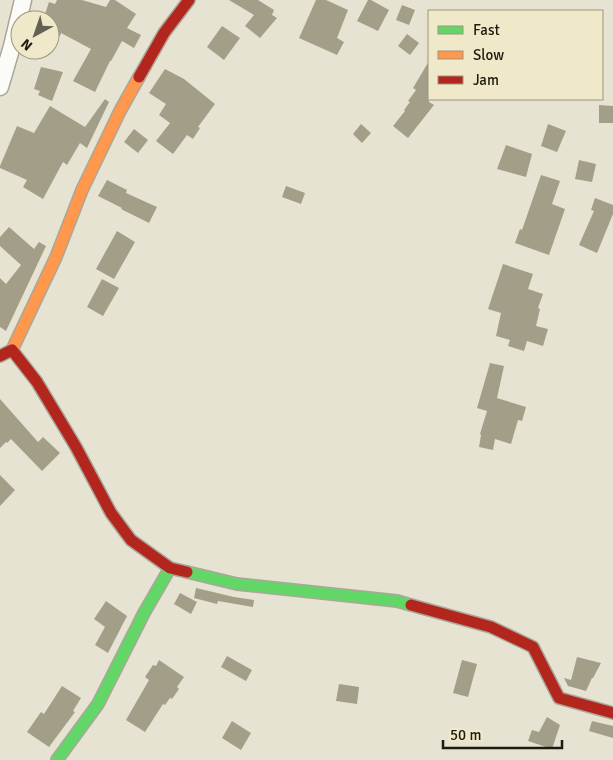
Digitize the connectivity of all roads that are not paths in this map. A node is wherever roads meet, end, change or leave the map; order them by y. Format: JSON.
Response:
{"nodes":[{"id":1,"x":23,"y":0,"type":"edge"},
{"id":2,"x":188,"y":0,"type":"edge"},
{"id":3,"x":0,"y":87,"type":"edge"},
{"id":4,"x":12,"y":350,"type":"junction"},
{"id":5,"x":0,"y":356,"type":"edge"},
{"id":6,"x":170,"y":568,"type":"junction"},
{"id":7,"x":613,"y":712,"type":"edge"},
{"id":8,"x":58,"y":760,"type":"edge"}],
"edges":[{"from":1,"to":3,"type":"street"},
{"from":2,"to":4,"type":"street"},
{"from":4,"to":5,"type":"street"},
{"from":4,"to":6,"type":"street"},
{"from":6,"to":7,"type":"street"},
{"from":6,"to":8,"type":"street"}]}
